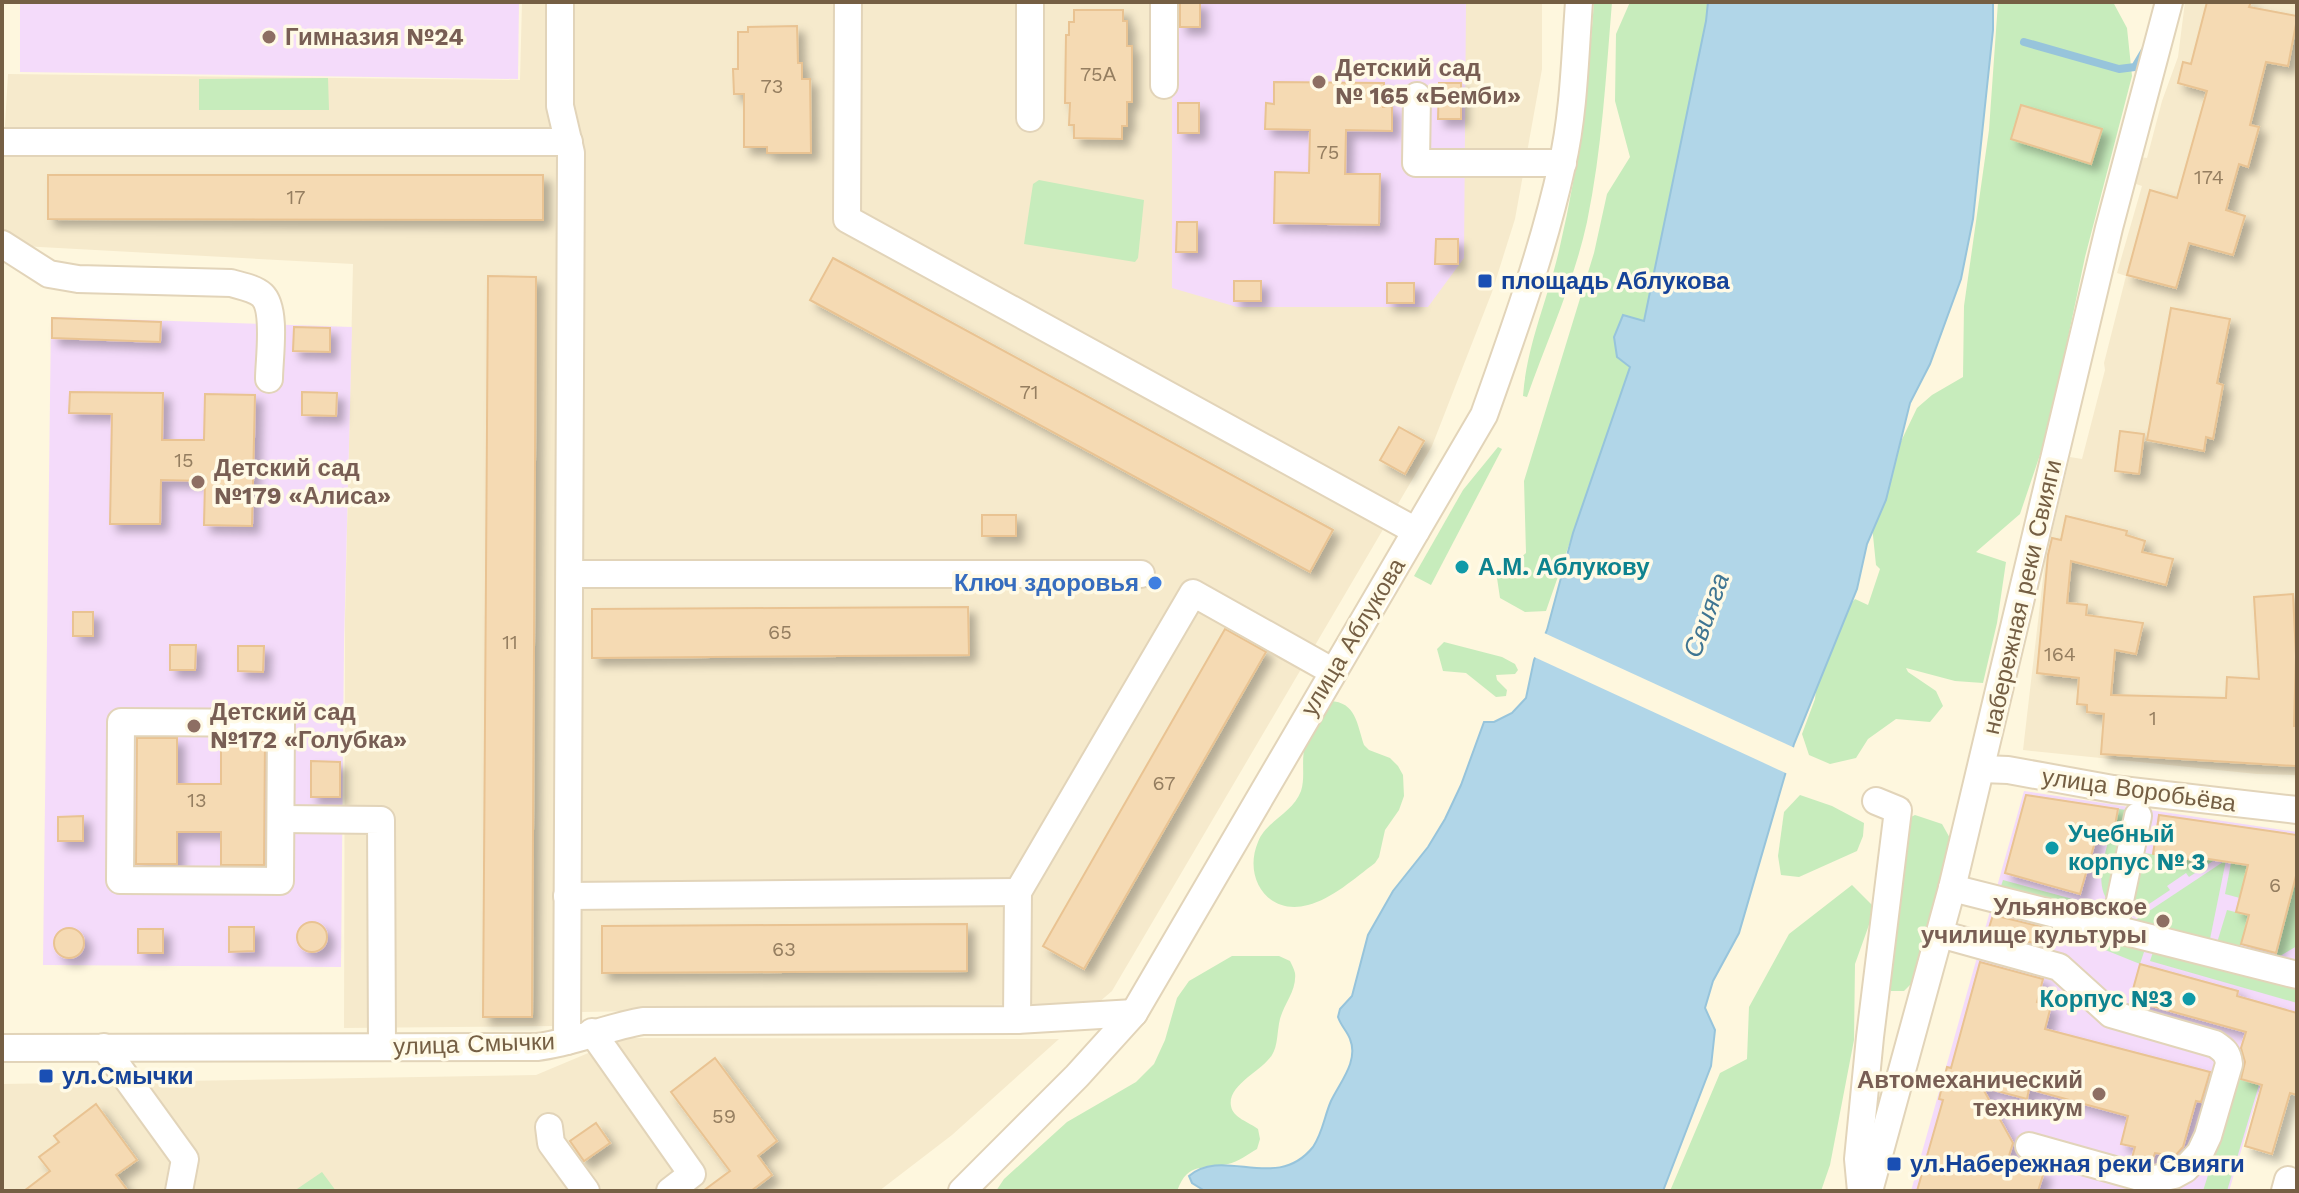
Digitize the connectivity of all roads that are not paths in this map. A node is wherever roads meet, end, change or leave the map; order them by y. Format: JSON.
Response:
{"nodes":[{"id":1,"x":560,"y":2,"type":"edge"},
{"id":2,"x":848,"y":2,"type":"edge"},
{"id":3,"x":1030,"y":2,"type":"edge"},
{"id":4,"x":1164,"y":2,"type":"edge"},
{"id":5,"x":1579,"y":2,"type":"edge"},
{"id":6,"x":2169,"y":2,"type":"edge"},
{"id":7,"x":1164,"y":85,"type":"dead end"},
{"id":8,"x":1417,"y":96,"type":"dead end"},
{"id":9,"x":1030,"y":118,"type":"dead end"},
{"id":10,"x":2,"y":142,"type":"edge"},
{"id":11,"x":569,"y":142,"type":"junction"},
{"id":12,"x":1563,"y":163,"type":"junction"},
{"id":13,"x":2,"y":244,"type":"edge"},
{"id":14,"x":269,"y":379,"type":"dead end"},
{"id":15,"x":1416,"y":531,"type":"junction"},
{"id":16,"x":570,"y":574,"type":"junction"},
{"id":17,"x":1141,"y":574,"type":"dead end"},
{"id":18,"x":1332,"y":671,"type":"junction"},
{"id":19,"x":1982,"y":769,"type":"junction"},
{"id":20,"x":1876,"y":801,"type":"dead end"},
{"id":21,"x":2297,"y":810,"type":"edge"},
{"id":22,"x":2138,"y":816,"type":"dead end"},
{"id":23,"x":281,"y":819,"type":"junction"},
{"id":24,"x":1952,"y":888,"type":"junction"},
{"id":25,"x":1018,"y":892,"type":"junction"},
{"id":26,"x":567,"y":896,"type":"junction"},
{"id":27,"x":2114,"y":929,"type":"junction"},
{"id":28,"x":1940,"y":934,"type":"junction"},
{"id":29,"x":2297,"y":975,"type":"edge"},
{"id":30,"x":1134,"y":1013,"type":"junction"},
{"id":31,"x":1017,"y":1020,"type":"junction"},
{"id":32,"x":592,"y":1032,"type":"junction"},
{"id":33,"x":567,"y":1041,"type":"junction"},
{"id":34,"x":104,"y":1047,"type":"junction"},
{"id":35,"x":382,"y":1047,"type":"junction"},
{"id":36,"x":2,"y":1048,"type":"edge"},
{"id":37,"x":549,"y":1127,"type":"dead end"},
{"id":38,"x":2029,"y":1146,"type":"dead end"},
{"id":39,"x":179,"y":1191,"type":"edge"},
{"id":40,"x":586,"y":1191,"type":"edge"},
{"id":41,"x":670,"y":1191,"type":"edge"},
{"id":42,"x":962,"y":1191,"type":"edge"},
{"id":43,"x":1861,"y":1191,"type":"edge"},
{"id":44,"x":1869,"y":1191,"type":"edge"}],
"edges":[{"from":1,"to":11,"type":"street"},
{"from":2,"to":15,"type":"street"},
{"from":3,"to":9,"type":"street"},
{"from":4,"to":7,"type":"street"},
{"from":5,"to":12,"type":"street","name":"улица Аблукова"},
{"from":6,"to":19,"type":"street","name":"набережная реки Свияги"},
{"from":8,"to":12,"type":"street"},
{"from":10,"to":11,"type":"street"},
{"from":11,"to":16,"type":"street"},
{"from":12,"to":15,"type":"street","name":"улица Аблукова"},
{"from":13,"to":14,"type":"street"},
{"from":15,"to":18,"type":"street","name":"улица Аблукова"},
{"from":16,"to":17,"type":"street"},
{"from":16,"to":26,"type":"street"},
{"from":18,"to":25,"type":"street"},
{"from":18,"to":30,"type":"street","name":"улица Аблукова"},
{"from":19,"to":21,"type":"street","name":"улица Воробьёва"},
{"from":19,"to":24,"type":"street","name":"набережная реки Свияги"},
{"from":20,"to":43,"type":"street"},
{"from":22,"to":27,"type":"street"},
{"from":23,"to":23,"type":"street"},
{"from":23,"to":35,"type":"street"},
{"from":24,"to":27,"type":"street"},
{"from":24,"to":28,"type":"street","name":"набережная реки Свияги"},
{"from":25,"to":26,"type":"street"},
{"from":25,"to":31,"type":"street"},
{"from":26,"to":33,"type":"street"},
{"from":27,"to":29,"type":"street"},
{"from":28,"to":38,"type":"street"},
{"from":28,"to":44,"type":"street","name":"набережная реки Свияги"},
{"from":30,"to":31,"type":"street","name":"улица Смычки"},
{"from":30,"to":42,"type":"street","name":"улица Аблукова"},
{"from":31,"to":32,"type":"street","name":"улица Смычки"},
{"from":32,"to":33,"type":"street","name":"улица Смычки"},
{"from":32,"to":41,"type":"street"},
{"from":33,"to":35,"type":"street","name":"улица Смычки"},
{"from":34,"to":35,"type":"street","name":"улица Смычки"},
{"from":34,"to":36,"type":"street","name":"улица Смычки"},
{"from":34,"to":39,"type":"street"},
{"from":37,"to":40,"type":"street"}]}
